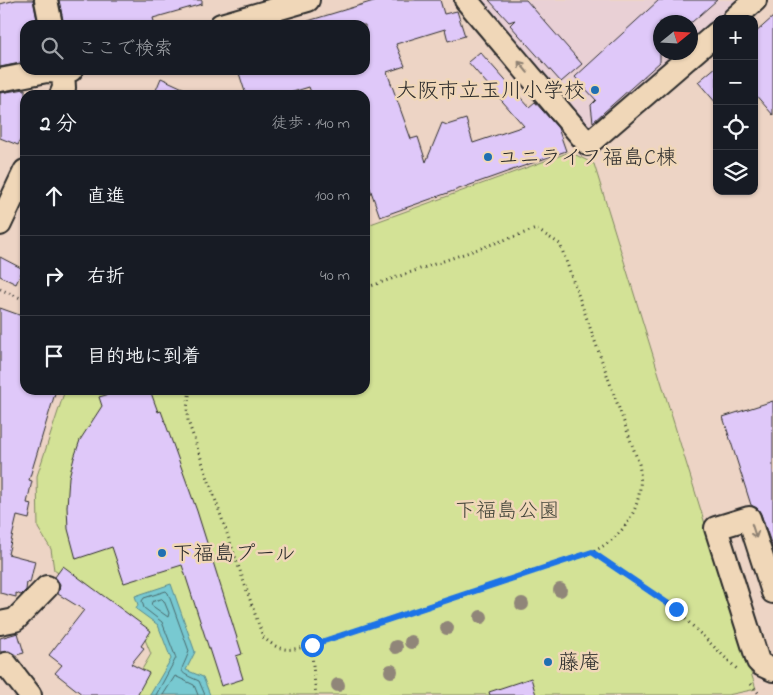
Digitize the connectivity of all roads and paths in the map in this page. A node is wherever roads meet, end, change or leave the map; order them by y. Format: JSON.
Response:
{"nodes":[{"id":1,"x":46,"y":0,"type":"edge"},
{"id":2,"x":308,"y":0,"type":"edge"},
{"id":3,"x":466,"y":0,"type":"edge"},
{"id":4,"x":756,"y":0,"type":"edge"},
{"id":5,"x":263,"y":6,"type":"edge"},
{"id":6,"x":739,"y":15,"type":"edge"},
{"id":7,"x":50,"y":20,"type":"edge"},
{"id":8,"x":233,"y":20,"type":"edge"},
{"id":9,"x":713,"y":37,"type":"edge"},
{"id":10,"x":26,"y":75,"type":"edge"},
{"id":11,"x":66,"y":75,"type":"edge"},
{"id":12,"x":0,"y":80,"type":"edge"},
{"id":13,"x":63,"y":90,"type":"edge"},
{"id":14,"x":20,"y":182,"type":"edge"},
{"id":15,"x":0,"y":224,"type":"edge"},
{"id":16,"x":370,"y":286,"type":"edge"},
{"id":17,"x":0,"y":290,"type":"edge"},
{"id":18,"x":20,"y":298,"type":"edge"},
{"id":19,"x":189,"y":395,"type":"edge"},
{"id":20,"x":592,"y":552,"type":"junction"},
{"id":21,"x":47,"y":587,"type":"dead end"},
{"id":22,"x":773,"y":592,"type":"edge"},
{"id":23,"x":0,"y":623,"type":"edge"},
{"id":24,"x":312,"y":645,"type":"junction"},
{"id":25,"x":0,"y":666,"type":"edge"},
{"id":26,"x":773,"y":670,"type":"edge"},
{"id":27,"x":745,"y":676,"type":"dead end"},
{"id":28,"x":750,"y":682,"type":"dead end"},
{"id":29,"x":30,"y":695,"type":"edge"},
{"id":30,"x":316,"y":695,"type":"edge"},
{"id":31,"x":760,"y":695,"type":"edge"}],
"edges":[{"from":1,"to":7,"type":"street"},
{"from":2,"to":5,"type":"street"},
{"from":9,"to":3,"type":"street","one_way":true},
{"from":4,"to":6,"type":"street"},
{"from":5,"to":8,"type":"street"},
{"from":10,"to":12,"type":"street"},
{"from":11,"to":13,"type":"street"},
{"from":14,"to":15,"type":"street"},
{"from":16,"to":20,"type":"path"},
{"from":17,"to":18,"type":"path"},
{"from":19,"to":24,"type":"path"},
{"from":20,"to":24,"type":"path"},
{"from":20,"to":27,"type":"path"},
{"from":21,"to":23,"type":"street"},
{"from":26,"to":22,"type":"street","one_way":true},
{"from":24,"to":30,"type":"path"},
{"from":25,"to":29,"type":"street"},
{"from":28,"to":31,"type":"path"}]}
